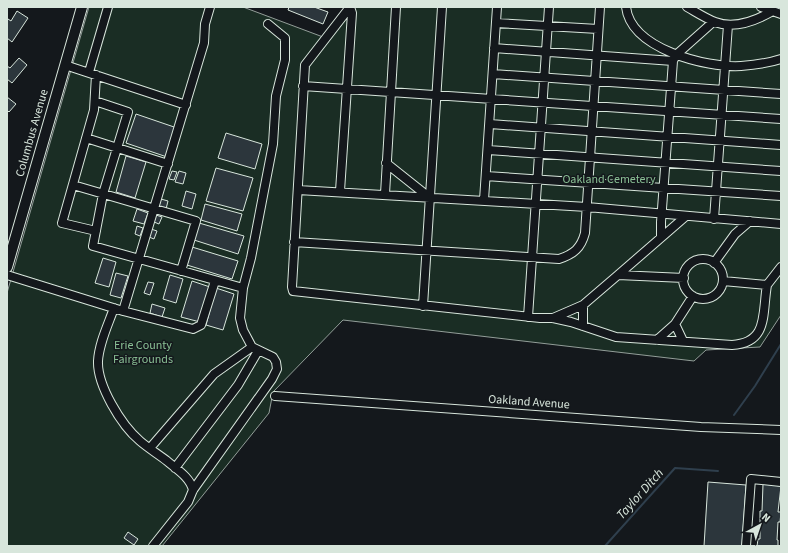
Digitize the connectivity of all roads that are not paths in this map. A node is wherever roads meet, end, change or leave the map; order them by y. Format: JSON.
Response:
{"nodes":[{"id":1,"x":82,"y":7,"type":"edge"},
{"id":2,"x":108,"y":7,"type":"edge"},
{"id":3,"x":210,"y":7,"type":"edge"},
{"id":4,"x":350,"y":7,"type":"edge"},
{"id":5,"x":396,"y":7,"type":"edge"},
{"id":6,"x":442,"y":7,"type":"edge"},
{"id":7,"x":497,"y":7,"type":"edge"},
{"id":8,"x":549,"y":7,"type":"edge"},
{"id":9,"x":600,"y":7,"type":"edge"},
{"id":10,"x":626,"y":7,"type":"edge"},
{"id":11,"x":687,"y":7,"type":"edge"},
{"id":12,"x":761,"y":7,"type":"edge"},
{"id":13,"x":772,"y":12,"type":"junction"},
{"id":14,"x":781,"y":14,"type":"edge"},
{"id":15,"x":713,"y":22,"type":"junction"},
{"id":16,"x":496,"y":23,"type":"junction"},
{"id":17,"x":268,"y":24,"type":"dead end"},
{"id":18,"x":728,"y":25,"type":"junction"},
{"id":19,"x":548,"y":26,"type":"junction"},
{"id":20,"x":598,"y":29,"type":"junction"},
{"id":21,"x":494,"y":48,"type":"junction"},
{"id":22,"x":546,"y":52,"type":"junction"},
{"id":23,"x":597,"y":55,"type":"junction"},
{"id":24,"x":675,"y":58,"type":"junction"},
{"id":25,"x":781,"y":59,"type":"edge"},
{"id":26,"x":65,"y":65,"type":"junction"},
{"id":27,"x":725,"y":65,"type":"junction"},
{"id":28,"x":93,"y":74,"type":"junction"},
{"id":29,"x":493,"y":74,"type":"junction"},
{"id":30,"x":544,"y":77,"type":"junction"},
{"id":31,"x":595,"y":81,"type":"junction"},
{"id":32,"x":303,"y":86,"type":"junction"},
{"id":33,"x":671,"y":86,"type":"junction"},
{"id":34,"x":347,"y":89,"type":"junction"},
{"id":35,"x":723,"y":90,"type":"junction"},
{"id":36,"x":391,"y":92,"type":"junction"},
{"id":37,"x":781,"y":94,"type":"edge"},
{"id":38,"x":437,"y":95,"type":"junction"},
{"id":39,"x":492,"y":99,"type":"junction"},
{"id":40,"x":95,"y":101,"type":"junction"},
{"id":41,"x":542,"y":103,"type":"junction"},
{"id":42,"x":186,"y":105,"type":"junction"},
{"id":43,"x":593,"y":106,"type":"junction"},
{"id":44,"x":670,"y":112,"type":"junction"},
{"id":45,"x":721,"y":115,"type":"junction"},
{"id":46,"x":781,"y":119,"type":"edge"},
{"id":47,"x":490,"y":124,"type":"junction"},
{"id":48,"x":541,"y":128,"type":"junction"},
{"id":49,"x":592,"y":132,"type":"junction"},
{"id":50,"x":86,"y":138,"type":"junction"},
{"id":51,"x":668,"y":138,"type":"junction"},
{"id":52,"x":720,"y":141,"type":"junction"},
{"id":53,"x":781,"y":145,"type":"edge"},
{"id":54,"x":118,"y":148,"type":"junction"},
{"id":55,"x":488,"y":150,"type":"junction"},
{"id":56,"x":539,"y":154,"type":"junction"},
{"id":57,"x":590,"y":158,"type":"junction"},
{"id":58,"x":386,"y":163,"type":"junction"},
{"id":59,"x":666,"y":163,"type":"junction"},
{"id":60,"x":168,"y":164,"type":"junction"},
{"id":61,"x":718,"y":166,"type":"junction"},
{"id":62,"x":781,"y":171,"type":"edge"},
{"id":63,"x":486,"y":176,"type":"junction"},
{"id":64,"x":537,"y":179,"type":"junction"},
{"id":65,"x":588,"y":182,"type":"junction"},
{"id":66,"x":73,"y":185,"type":"junction"},
{"id":67,"x":664,"y":188,"type":"junction"},
{"id":68,"x":298,"y":190,"type":"junction"},
{"id":69,"x":340,"y":191,"type":"junction"},
{"id":70,"x":716,"y":191,"type":"junction"},
{"id":71,"x":103,"y":194,"type":"junction"},
{"id":72,"x":384,"y":194,"type":"junction"},
{"id":73,"x":781,"y":196,"type":"edge"},
{"id":74,"x":430,"y":198,"type":"junction"},
{"id":75,"x":484,"y":200,"type":"junction"},
{"id":76,"x":535,"y":204,"type":"junction"},
{"id":77,"x":587,"y":207,"type":"junction"},
{"id":78,"x":154,"y":209,"type":"junction"},
{"id":79,"x":662,"y":214,"type":"junction"},
{"id":80,"x":686,"y":216,"type":"junction"},
{"id":81,"x":714,"y":219,"type":"junction"},
{"id":82,"x":731,"y":220,"type":"junction"},
{"id":83,"x":750,"y":221,"type":"junction"},
{"id":84,"x":781,"y":224,"type":"edge"},
{"id":85,"x":96,"y":232,"type":"junction"},
{"id":86,"x":735,"y":234,"type":"junction"},
{"id":87,"x":662,"y":236,"type":"junction"},
{"id":88,"x":294,"y":242,"type":"junction"},
{"id":89,"x":426,"y":251,"type":"junction"},
{"id":90,"x":531,"y":258,"type":"junction"},
{"id":91,"x":139,"y":259,"type":"junction"},
{"id":92,"x":714,"y":263,"type":"junction"},
{"id":93,"x":7,"y":267,"type":"edge"},
{"id":94,"x":781,"y":267,"type":"edge"},
{"id":95,"x":181,"y":271,"type":"junction"},
{"id":96,"x":7,"y":275,"type":"edge"},
{"id":97,"x":618,"y":275,"type":"junction"},
{"id":98,"x":684,"y":278,"type":"junction"},
{"id":99,"x":215,"y":281,"type":"junction"},
{"id":100,"x":723,"y":281,"type":"junction"},
{"id":101,"x":767,"y":285,"type":"junction"},
{"id":102,"x":243,"y":288,"type":"junction"},
{"id":103,"x":693,"y":296,"type":"junction"},
{"id":104,"x":583,"y":305,"type":"junction"},
{"id":105,"x":423,"y":306,"type":"junction"},
{"id":106,"x":114,"y":308,"type":"junction"},
{"id":107,"x":123,"y":311,"type":"junction"},
{"id":108,"x":528,"y":317,"type":"junction"},
{"id":109,"x":553,"y":318,"type":"junction"},
{"id":110,"x":675,"y":324,"type":"junction"},
{"id":111,"x":583,"y":326,"type":"junction"},
{"id":112,"x":657,"y":340,"type":"junction"},
{"id":113,"x":683,"y":342,"type":"junction"},
{"id":114,"x":255,"y":349,"type":"junction"},
{"id":115,"x":275,"y":396,"type":"dead end"},
{"id":116,"x":781,"y":430,"type":"edge"},
{"id":117,"x":150,"y":448,"type":"junction"},
{"id":118,"x":175,"y":468,"type":"junction"},
{"id":119,"x":781,"y":482,"type":"edge"},
{"id":120,"x":192,"y":490,"type":"junction"},
{"id":121,"x":153,"y":546,"type":"edge"},
{"id":122,"x":746,"y":546,"type":"edge"}],
"edges":[{"from":1,"to":26,"type":"main road","name":"Columbus Avenue"},
{"from":2,"to":28,"type":"street"},
{"from":3,"to":42,"type":"street"},
{"from":4,"to":32,"type":"street"},
{"from":4,"to":34,"type":"street"},
{"from":5,"to":36,"type":"street"},
{"from":6,"to":38,"type":"street"},
{"from":7,"to":16,"type":"street"},
{"from":8,"to":19,"type":"street"},
{"from":9,"to":20,"type":"street"},
{"from":10,"to":24,"type":"street"},
{"from":11,"to":15,"type":"street"},
{"from":12,"to":13,"type":"street"},
{"from":13,"to":14,"type":"street"},
{"from":13,"to":18,"type":"street"},
{"from":15,"to":18,"type":"street"},
{"from":15,"to":24,"type":"street"},
{"from":16,"to":19,"type":"street"},
{"from":16,"to":21,"type":"street"},
{"from":17,"to":102,"type":"street"},
{"from":18,"to":27,"type":"street"},
{"from":19,"to":20,"type":"street"},
{"from":19,"to":22,"type":"street"},
{"from":20,"to":23,"type":"street"},
{"from":21,"to":22,"type":"street"},
{"from":21,"to":29,"type":"street"},
{"from":22,"to":23,"type":"street"},
{"from":22,"to":30,"type":"street"},
{"from":23,"to":24,"type":"street"},
{"from":23,"to":31,"type":"street"},
{"from":24,"to":27,"type":"street"},
{"from":24,"to":33,"type":"street"},
{"from":25,"to":27,"type":"street"},
{"from":26,"to":28,"type":"street"},
{"from":26,"to":93,"type":"main road","name":"Columbus Avenue"},
{"from":27,"to":35,"type":"street"},
{"from":28,"to":40,"type":"street"},
{"from":28,"to":42,"type":"street"},
{"from":29,"to":30,"type":"street"},
{"from":29,"to":39,"type":"street"},
{"from":30,"to":31,"type":"street"},
{"from":30,"to":41,"type":"street"},
{"from":31,"to":33,"type":"street"},
{"from":31,"to":43,"type":"street"},
{"from":32,"to":34,"type":"street"},
{"from":32,"to":68,"type":"street"},
{"from":33,"to":35,"type":"street"},
{"from":33,"to":44,"type":"street"},
{"from":34,"to":36,"type":"street"},
{"from":34,"to":69,"type":"street"},
{"from":35,"to":37,"type":"street"},
{"from":35,"to":45,"type":"street"},
{"from":36,"to":38,"type":"street"},
{"from":36,"to":58,"type":"street"},
{"from":38,"to":39,"type":"street"},
{"from":38,"to":74,"type":"street"},
{"from":39,"to":41,"type":"street"},
{"from":39,"to":47,"type":"street"},
{"from":40,"to":50,"type":"street"},
{"from":40,"to":54,"type":"street"},
{"from":41,"to":43,"type":"street"},
{"from":41,"to":48,"type":"street"},
{"from":42,"to":60,"type":"street"},
{"from":43,"to":44,"type":"street"},
{"from":43,"to":49,"type":"street"},
{"from":44,"to":45,"type":"street"},
{"from":44,"to":51,"type":"street"},
{"from":45,"to":46,"type":"street"},
{"from":45,"to":52,"type":"street"},
{"from":47,"to":48,"type":"street"},
{"from":47,"to":55,"type":"street"},
{"from":48,"to":49,"type":"street"},
{"from":48,"to":56,"type":"street"},
{"from":49,"to":51,"type":"street"},
{"from":49,"to":57,"type":"street"},
{"from":50,"to":54,"type":"street"},
{"from":50,"to":66,"type":"street"},
{"from":51,"to":52,"type":"street"},
{"from":51,"to":59,"type":"street"},
{"from":52,"to":53,"type":"street"},
{"from":52,"to":61,"type":"street"},
{"from":54,"to":60,"type":"street"},
{"from":54,"to":71,"type":"street"},
{"from":55,"to":56,"type":"street"},
{"from":55,"to":63,"type":"street"},
{"from":56,"to":57,"type":"street"},
{"from":56,"to":64,"type":"street"},
{"from":57,"to":59,"type":"street"},
{"from":57,"to":65,"type":"street"},
{"from":58,"to":72,"type":"street"},
{"from":58,"to":74,"type":"street"},
{"from":59,"to":61,"type":"street"},
{"from":59,"to":67,"type":"street"},
{"from":60,"to":78,"type":"street"},
{"from":61,"to":62,"type":"street"},
{"from":61,"to":70,"type":"street"},
{"from":63,"to":64,"type":"street"},
{"from":63,"to":75,"type":"street"},
{"from":64,"to":65,"type":"street"},
{"from":64,"to":76,"type":"street"},
{"from":65,"to":67,"type":"street"},
{"from":65,"to":77,"type":"street"},
{"from":66,"to":71,"type":"street"},
{"from":66,"to":85,"type":"street"},
{"from":67,"to":70,"type":"street"},
{"from":67,"to":79,"type":"street"},
{"from":68,"to":69,"type":"street"},
{"from":68,"to":88,"type":"street"},
{"from":69,"to":72,"type":"street"},
{"from":70,"to":73,"type":"street"},
{"from":70,"to":81,"type":"street"},
{"from":71,"to":78,"type":"street"},
{"from":71,"to":85,"type":"street"},
{"from":72,"to":74,"type":"street"},
{"from":74,"to":75,"type":"street"},
{"from":74,"to":89,"type":"street"},
{"from":75,"to":76,"type":"street"},
{"from":76,"to":77,"type":"street"},
{"from":76,"to":90,"type":"street"},
{"from":77,"to":79,"type":"street"},
{"from":77,"to":90,"type":"street"},
{"from":78,"to":91,"type":"street"},
{"from":78,"to":95,"type":"street"},
{"from":79,"to":80,"type":"street"},
{"from":79,"to":87,"type":"street"},
{"from":80,"to":81,"type":"street"},
{"from":80,"to":87,"type":"street"},
{"from":81,"to":82,"type":"street"},
{"from":82,"to":83,"type":"street"},
{"from":82,"to":86,"type":"street"},
{"from":83,"to":84,"type":"street"},
{"from":83,"to":86,"type":"street"},
{"from":85,"to":91,"type":"street"},
{"from":86,"to":92,"type":"street"},
{"from":87,"to":97,"type":"street"},
{"from":88,"to":89,"type":"street"},
{"from":88,"to":105,"type":"street"},
{"from":89,"to":90,"type":"street"},
{"from":89,"to":105,"type":"street"},
{"from":90,"to":108,"type":"street"},
{"from":91,"to":95,"type":"street"},
{"from":91,"to":107,"type":"street"},
{"from":92,"to":98,"type":"street"},
{"from":92,"to":100,"type":"street"},
{"from":94,"to":101,"type":"street"},
{"from":95,"to":99,"type":"street"},
{"from":96,"to":106,"type":"street"},
{"from":97,"to":98,"type":"street"},
{"from":97,"to":104,"type":"street"},
{"from":98,"to":103,"type":"street"},
{"from":99,"to":102,"type":"street"},
{"from":99,"to":107,"type":"street"},
{"from":100,"to":101,"type":"street"},
{"from":100,"to":103,"type":"street"},
{"from":101,"to":113,"type":"street"},
{"from":102,"to":114,"type":"street"},
{"from":103,"to":110,"type":"street"},
{"from":104,"to":109,"type":"street"},
{"from":104,"to":111,"type":"street"},
{"from":105,"to":108,"type":"street"},
{"from":106,"to":107,"type":"street"},
{"from":106,"to":117,"type":"street"},
{"from":108,"to":109,"type":"street"},
{"from":109,"to":111,"type":"street"},
{"from":110,"to":112,"type":"street"},
{"from":110,"to":113,"type":"street"},
{"from":111,"to":112,"type":"street"},
{"from":112,"to":113,"type":"street"},
{"from":114,"to":117,"type":"street"},
{"from":114,"to":118,"type":"street"},
{"from":114,"to":120,"type":"street"},
{"from":115,"to":116,"type":"street","name":"Oakland Avenue"},
{"from":117,"to":118,"type":"street"},
{"from":118,"to":120,"type":"street"},
{"from":119,"to":122,"type":"street"},
{"from":120,"to":121,"type":"street"}]}
